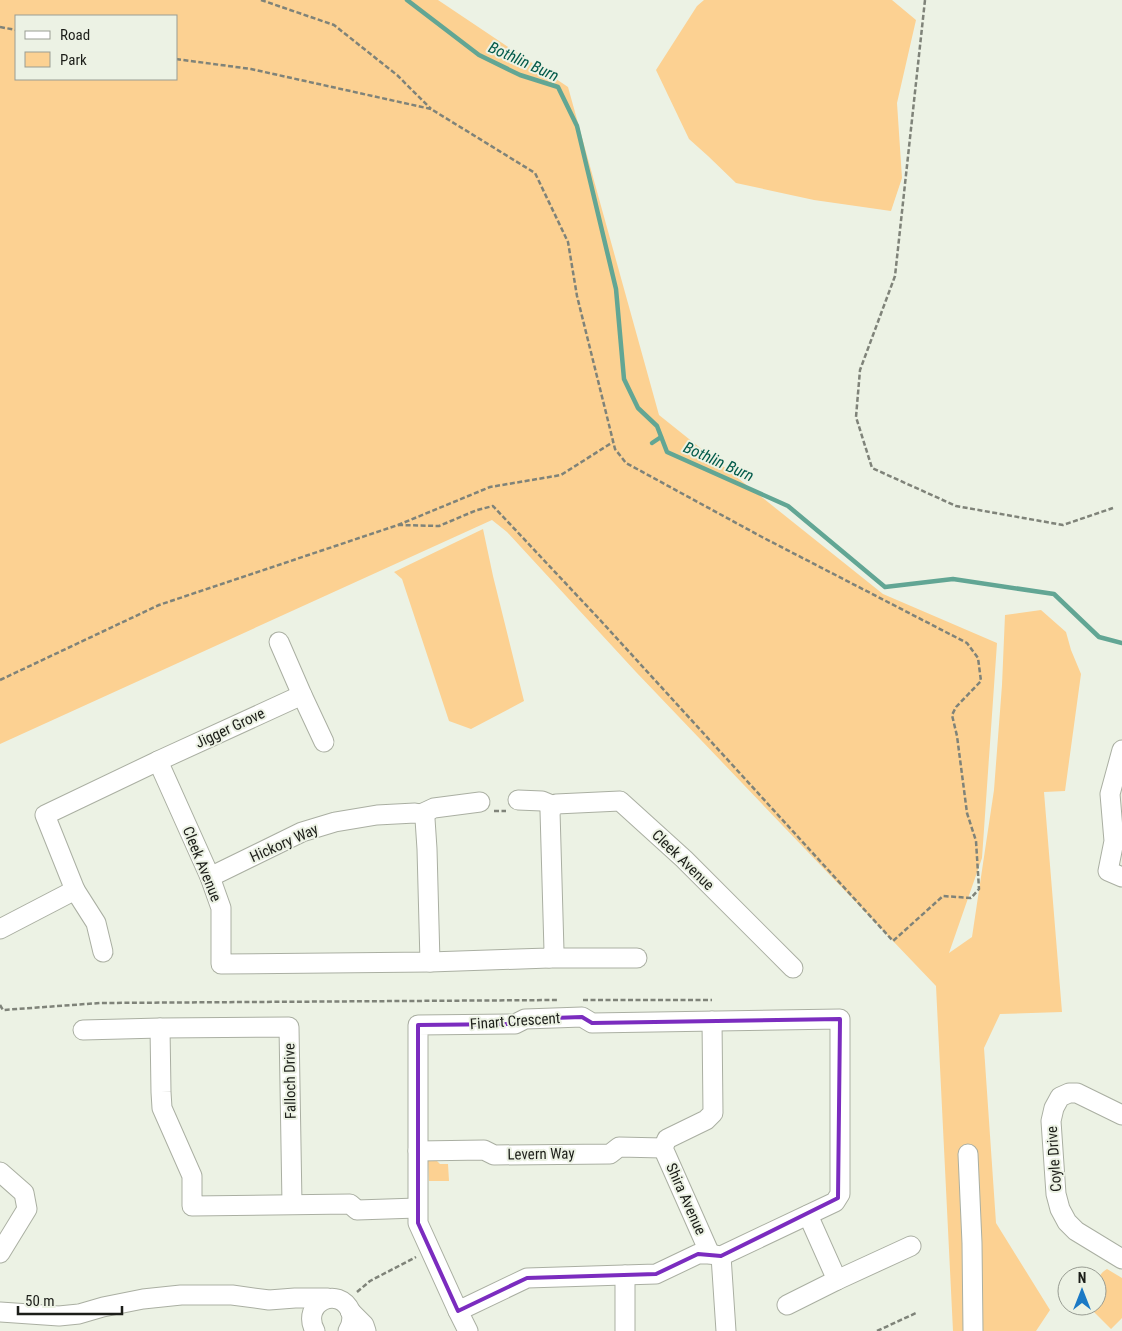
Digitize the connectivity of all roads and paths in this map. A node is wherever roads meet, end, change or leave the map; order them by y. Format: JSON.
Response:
{"nodes":[{"id":1,"x":261,"y":0,"type":"edge"},
{"id":2,"x":925,"y":0,"type":"edge"},
{"id":3,"x":0,"y":26,"type":"edge"},
{"id":4,"x":15,"y":30,"type":"edge"},
{"id":5,"x":178,"y":59,"type":"edge"},
{"id":6,"x":432,"y":110,"type":"junction"},
{"id":7,"x":613,"y":442,"type":"junction"},
{"id":8,"x":1113,"y":508,"type":"dead end"},
{"id":9,"x":398,"y":525,"type":"junction"},
{"id":10,"x":279,"y":642,"type":"dead end"},
{"id":11,"x":0,"y":680,"type":"edge"},
{"id":12,"x":302,"y":695,"type":"junction"},
{"id":13,"x":324,"y":742,"type":"dead end"},
{"id":14,"x":1122,"y":750,"type":"edge"},
{"id":15,"x":158,"y":761,"type":"junction"},
{"id":16,"x":518,"y":800,"type":"dead end"},
{"id":17,"x":480,"y":802,"type":"dead end"},
{"id":18,"x":554,"y":806,"type":"junction"},
{"id":19,"x":421,"y":814,"type":"junction"},
{"id":20,"x":210,"y":877,"type":"junction"},
{"id":21,"x":1122,"y":877,"type":"edge"},
{"id":22,"x":75,"y":890,"type":"junction"},
{"id":23,"x":0,"y":929,"type":"edge"},
{"id":24,"x":103,"y":952,"type":"dead end"},
{"id":25,"x":549,"y":958,"type":"junction"},
{"id":26,"x":637,"y":958,"type":"dead end"},
{"id":27,"x":430,"y":962,"type":"junction"},
{"id":28,"x":793,"y":968,"type":"dead end"},
{"id":29,"x":564,"y":1000,"type":"dead end"},
{"id":30,"x":583,"y":1000,"type":"dead end"},
{"id":31,"x":712,"y":1000,"type":"dead end"},
{"id":32,"x":0,"y":1005,"type":"edge"},
{"id":33,"x":712,"y":1021,"type":"junction"},
{"id":34,"x":160,"y":1028,"type":"junction"},
{"id":35,"x":83,"y":1030,"type":"dead end"},
{"id":36,"x":1122,"y":1114,"type":"edge"},
{"id":37,"x":663,"y":1148,"type":"junction"},
{"id":38,"x":418,"y":1152,"type":"junction"},
{"id":39,"x":968,"y":1154,"type":"dead end"},
{"id":40,"x":0,"y":1172,"type":"edge"},
{"id":41,"x":292,"y":1204,"type":"junction"},
{"id":42,"x":417,"y":1208,"type":"junction"},
{"id":43,"x":808,"y":1215,"type":"junction"},
{"id":44,"x":911,"y":1246,"type":"dead end"},
{"id":45,"x":430,"y":1250,"type":"junction"},
{"id":46,"x":0,"y":1253,"type":"edge"},
{"id":47,"x":715,"y":1255,"type":"junction"},
{"id":48,"x":1122,"y":1259,"type":"edge"},
{"id":49,"x":626,"y":1275,"type":"junction"},
{"id":50,"x":837,"y":1280,"type":"junction"},
{"id":51,"x":269,"y":1300,"type":"junction"},
{"id":52,"x":341,"y":1304,"type":"junction"},
{"id":53,"x":787,"y":1305,"type":"dead end"},
{"id":54,"x":458,"y":1310,"type":"junction"},
{"id":55,"x":0,"y":1312,"type":"edge"},
{"id":56,"x":916,"y":1313,"type":"dead end"},
{"id":57,"x":59,"y":1323,"type":"edge"},
{"id":58,"x":313,"y":1326,"type":"edge"},
{"id":59,"x":348,"y":1331,"type":"edge"},
{"id":60,"x":366,"y":1331,"type":"edge"},
{"id":61,"x":468,"y":1331,"type":"edge"},
{"id":62,"x":625,"y":1331,"type":"edge"},
{"id":63,"x":726,"y":1331,"type":"edge"},
{"id":64,"x":877,"y":1331,"type":"edge"},
{"id":65,"x":973,"y":1331,"type":"edge"}],
"edges":[{"from":1,"to":6,"type":"path"},
{"from":2,"to":8,"type":"path"},
{"from":3,"to":4,"type":"path"},
{"from":5,"to":6,"type":"path"},
{"from":6,"to":7,"type":"path"},
{"from":7,"to":9,"type":"path"},
{"from":7,"to":9,"type":"path"},
{"from":9,"to":11,"type":"path"},
{"from":10,"to":12,"type":"street"},
{"from":12,"to":13,"type":"street"},
{"from":12,"to":15,"type":"street","name":"Jigger Grove"},
{"from":14,"to":21,"type":"street"},
{"from":15,"to":20,"type":"street","name":"Cleek Avenue"},
{"from":15,"to":22,"type":"street"},
{"from":16,"to":18,"type":"street","name":"Cleek Avenue"},
{"from":17,"to":19,"type":"street","name":"Hickory Way"},
{"from":18,"to":25,"type":"street"},
{"from":18,"to":28,"type":"street","name":"Cleek Avenue"},
{"from":19,"to":20,"type":"street","name":"Hickory Way"},
{"from":19,"to":27,"type":"street"},
{"from":20,"to":27,"type":"street","name":"Cleek Avenue"},
{"from":22,"to":23,"type":"street"},
{"from":22,"to":24,"type":"street"},
{"from":25,"to":26,"type":"street","name":"Cleek Avenue"},
{"from":25,"to":27,"type":"street","name":"Cleek Avenue"},
{"from":29,"to":32,"type":"path"},
{"from":30,"to":31,"type":"path"},
{"from":33,"to":37,"type":"street","name":"Shira Avenue"},
{"from":33,"to":38,"type":"street","name":"Finart Crescent"},
{"from":33,"to":43,"type":"street","name":"Finart Crescent"},
{"from":34,"to":35,"type":"street","name":"Falloch Drive"},
{"from":34,"to":41,"type":"street"},
{"from":34,"to":41,"type":"street","name":"Falloch Drive"},
{"from":36,"to":48,"type":"street","name":"Coyle Drive"},
{"from":37,"to":38,"type":"street","name":"Levern Way"},
{"from":37,"to":47,"type":"street","name":"Shira Avenue"},
{"from":38,"to":42,"type":"street","name":"Finart Crescent"},
{"from":39,"to":65,"type":"street"},
{"from":40,"to":46,"type":"street"},
{"from":41,"to":42,"type":"street"},
{"from":42,"to":45,"type":"street","name":"Finart Crescent"},
{"from":43,"to":47,"type":"street","name":"Finart Crescent"},
{"from":43,"to":50,"type":"street"},
{"from":44,"to":50,"type":"street"},
{"from":45,"to":52,"type":"path"},
{"from":45,"to":54,"type":"street","name":"Finart Crescent"},
{"from":47,"to":49,"type":"street","name":"Finart Crescent"},
{"from":47,"to":63,"type":"street"},
{"from":49,"to":54,"type":"street","name":"Finart Crescent"},
{"from":49,"to":62,"type":"street"},
{"from":50,"to":53,"type":"street"},
{"from":51,"to":52,"type":"street"},
{"from":51,"to":57,"type":"street"},
{"from":51,"to":58,"type":"street"},
{"from":52,"to":58,"type":"street"},
{"from":52,"to":59,"type":"street"},
{"from":52,"to":60,"type":"street"},
{"from":54,"to":61,"type":"street"},
{"from":55,"to":57,"type":"street"},
{"from":56,"to":64,"type":"path"}]}
